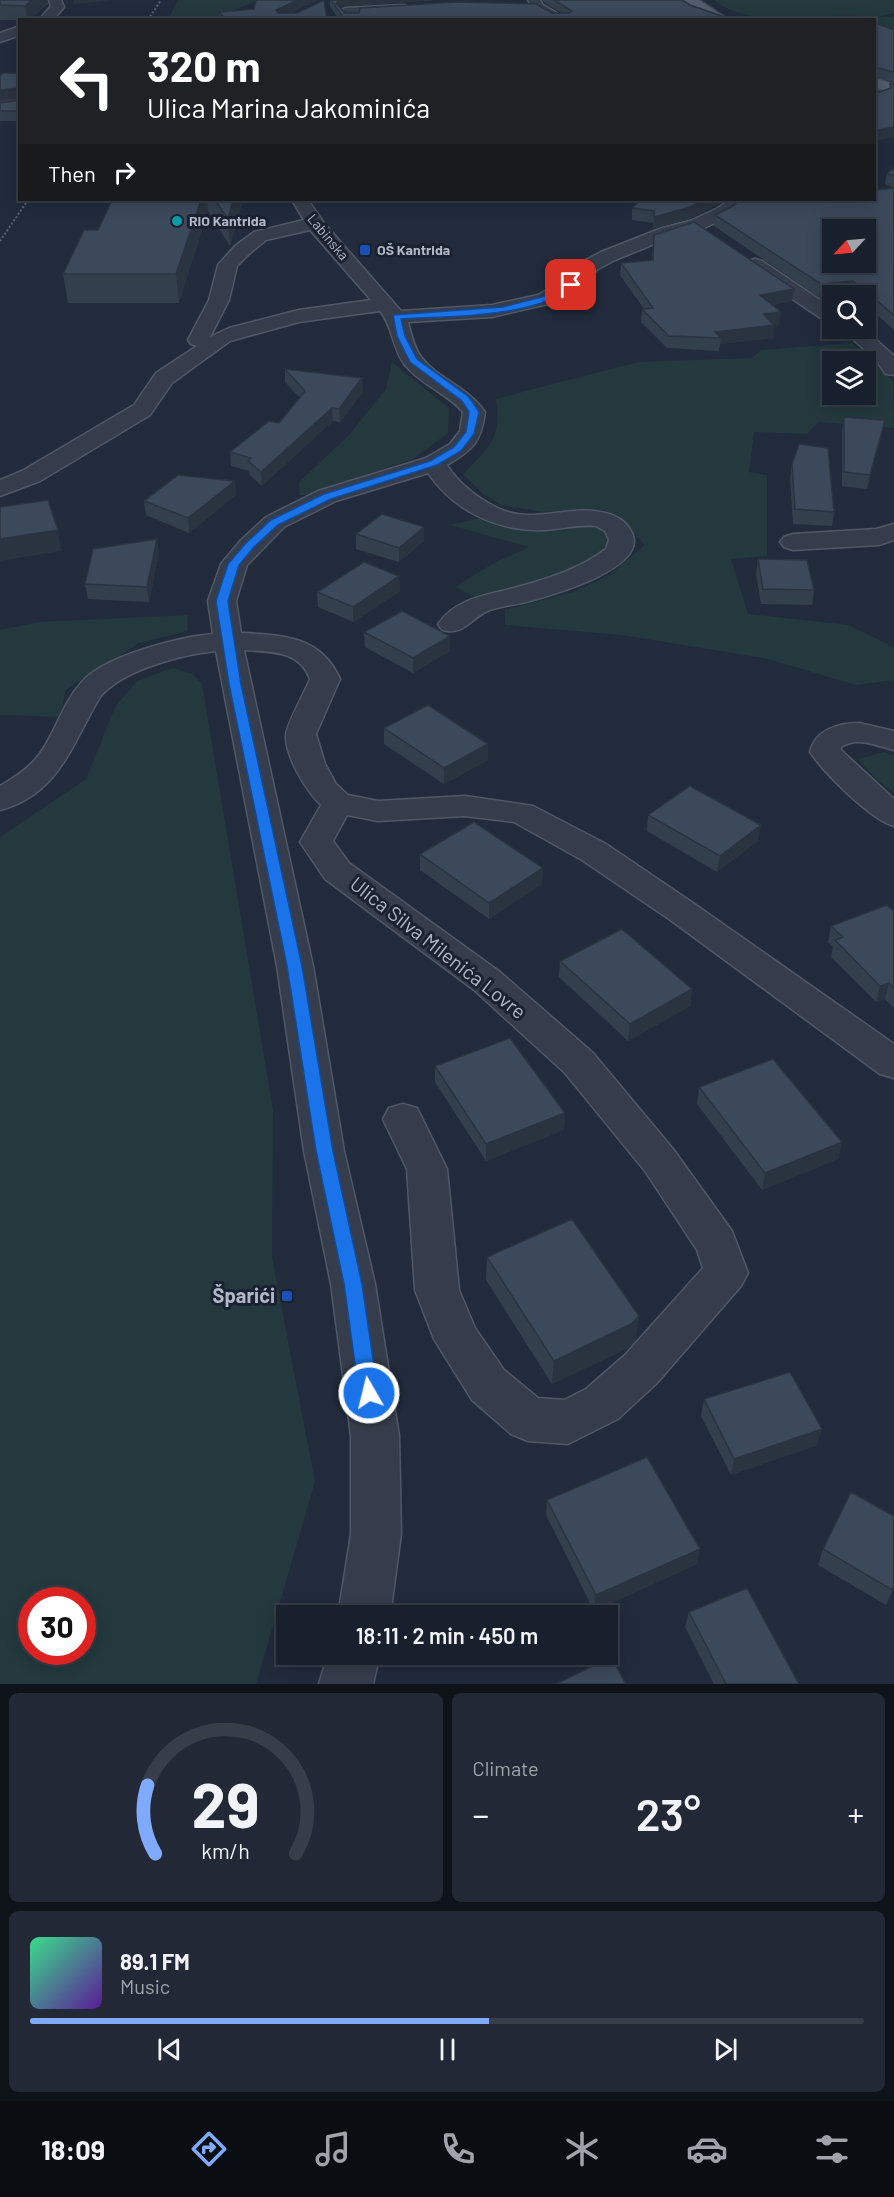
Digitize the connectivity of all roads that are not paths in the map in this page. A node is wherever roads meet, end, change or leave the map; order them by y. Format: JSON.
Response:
{"nodes":[{"id":1,"x":55,"y":0,"type":"edge"},
{"id":2,"x":690,"y":0,"type":"edge"},
{"id":3,"x":532,"y":5,"type":"edge"},
{"id":4,"x":411,"y":12,"type":"edge"},
{"id":5,"x":47,"y":18,"type":"edge"},
{"id":6,"x":351,"y":18,"type":"edge"},
{"id":7,"x":559,"y":18,"type":"edge"},
{"id":8,"x":720,"y":18,"type":"edge"},
{"id":9,"x":18,"y":31,"type":"edge"},
{"id":10,"x":0,"y":38,"type":"edge"},
{"id":11,"x":876,"y":85,"type":"edge"},
{"id":12,"x":894,"y":89,"type":"edge"},
{"id":13,"x":876,"y":98,"type":"edge"},
{"id":14,"x":0,"y":102,"type":"edge"},
{"id":15,"x":18,"y":103,"type":"edge"},
{"id":16,"x":18,"y":103,"type":"edge"},
{"id":17,"x":0,"y":107,"type":"edge"},
{"id":18,"x":301,"y":201,"type":"edge"},
{"id":19,"x":738,"y":201,"type":"edge"},
{"id":20,"x":315,"y":223,"type":"junction"},
{"id":21,"x":696,"y":225,"type":"junction"},
{"id":22,"x":715,"y":238,"type":"edge"},
{"id":23,"x":742,"y":255,"type":"edge"},
{"id":24,"x":391,"y":310,"type":"junction"},
{"id":25,"x":822,"y":310,"type":"edge"},
{"id":26,"x":863,"y":339,"type":"edge"},
{"id":27,"x":198,"y":340,"type":"dead end"},
{"id":28,"x":894,"y":369,"type":"edge"},
{"id":29,"x":434,"y":463,"type":"junction"},
{"id":30,"x":0,"y":489,"type":"edge"},
{"id":31,"x":894,"y":532,"type":"edge"},
{"id":32,"x":793,"y":542,"type":"dead end"},
{"id":33,"x":452,"y":624,"type":"dead end"},
{"id":34,"x":227,"y":641,"type":"junction"},
{"id":35,"x":894,"y":741,"type":"edge"},
{"id":36,"x":0,"y":800,"type":"edge"},
{"id":37,"x":338,"y":803,"type":"junction"},
{"id":38,"x":894,"y":816,"type":"edge"},
{"id":39,"x":894,"y":1064,"type":"edge"},
{"id":40,"x":403,"y":1119,"type":"dead end"},
{"id":41,"x":366,"y":1605,"type":"edge"},
{"id":42,"x":351,"y":1665,"type":"edge"},
{"id":43,"x":346,"y":1684,"type":"edge"}],
"edges":[{"from":1,"to":5,"type":"street"},
{"from":2,"to":8,"type":"main road"},
{"from":3,"to":7,"type":"street"},
{"from":4,"to":6,"type":"street"},
{"from":9,"to":10,"type":"street"},
{"from":11,"to":12,"type":"main road"},
{"from":11,"to":13,"type":"street"},
{"from":14,"to":15,"type":"street"},
{"from":16,"to":17,"type":"street"},
{"from":18,"to":20,"type":"street","name":"Labinska"},
{"from":19,"to":21,"type":"street"},
{"from":20,"to":24,"type":"street","name":"Labinska"},
{"from":20,"to":27,"type":"street"},
{"from":21,"to":22,"type":"street"},
{"from":21,"to":24,"type":"street"},
{"from":23,"to":25,"type":"street"},
{"from":24,"to":29,"type":"street"},
{"from":24,"to":30,"type":"street"},
{"from":26,"to":28,"type":"street"},
{"from":29,"to":33,"type":"street"},
{"from":29,"to":34,"type":"street"},
{"from":31,"to":32,"type":"street"},
{"from":34,"to":36,"type":"street"},
{"from":34,"to":37,"type":"street"},
{"from":34,"to":41,"type":"street"},
{"from":35,"to":38,"type":"street"},
{"from":37,"to":39,"type":"street"},
{"from":37,"to":40,"type":"street","name":"Ulica Silva Milenića Lovre"},
{"from":42,"to":43,"type":"street"}]}
